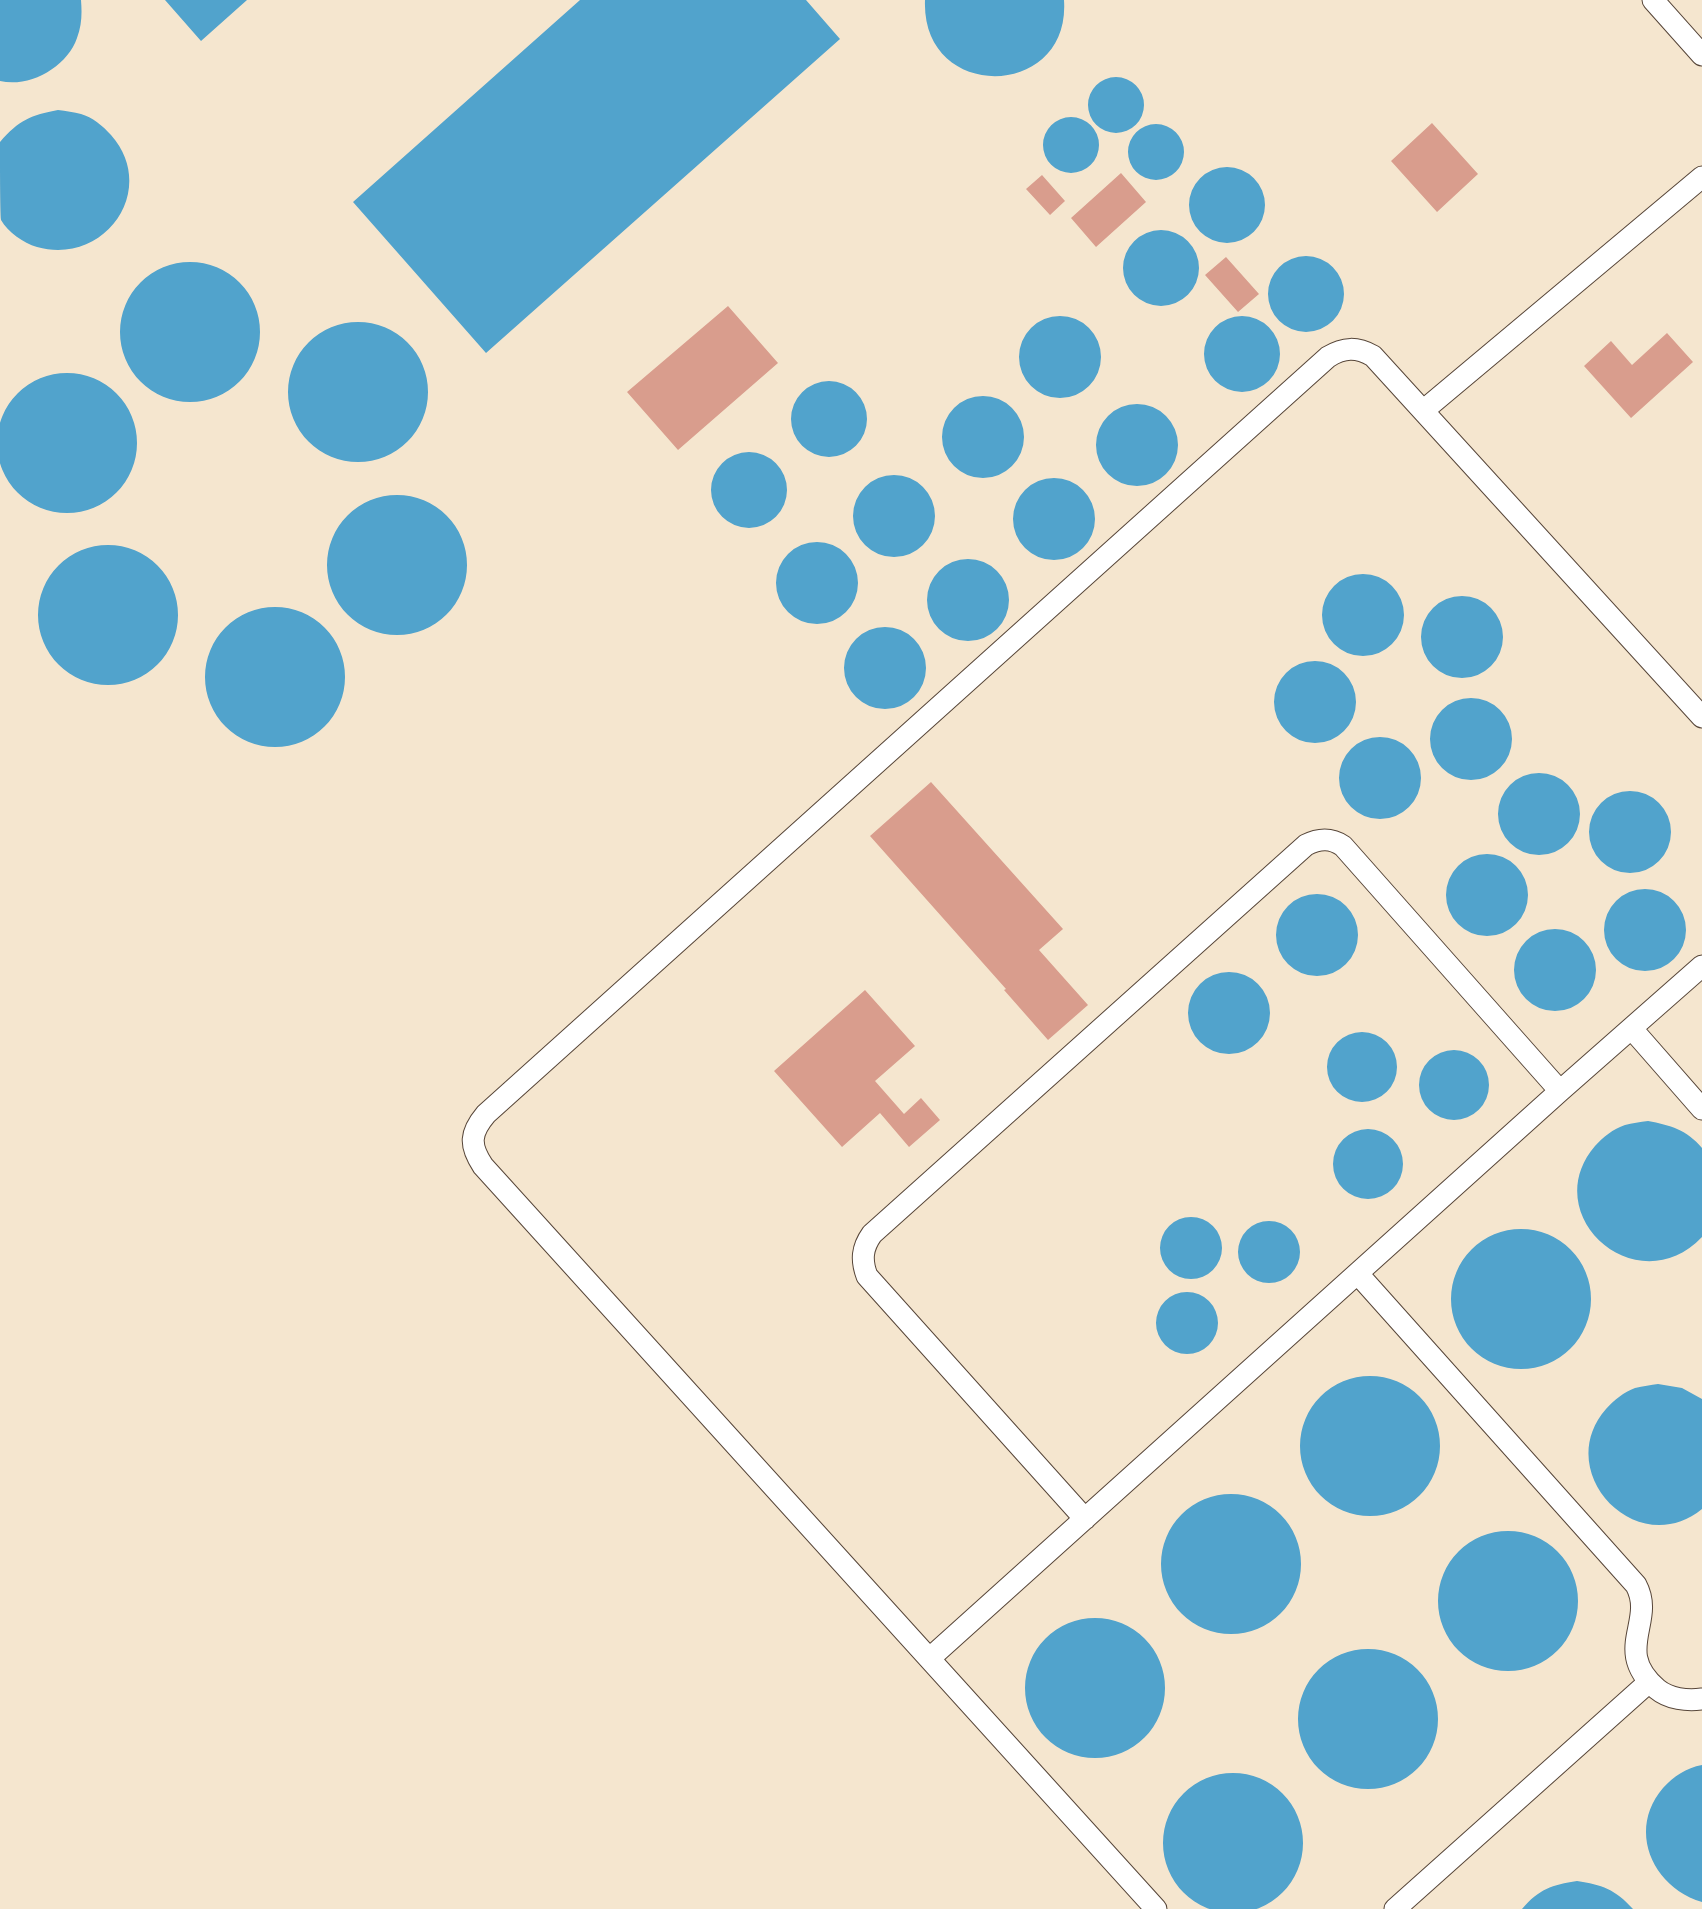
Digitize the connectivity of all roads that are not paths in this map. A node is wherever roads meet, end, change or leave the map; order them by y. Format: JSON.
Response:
{"nodes":[{"id":1,"x":1653,"y":0,"type":"edge"},
{"id":2,"x":1702,"y":55,"type":"edge"},
{"id":3,"x":1702,"y":177,"type":"edge"},
{"id":4,"x":1424,"y":410,"type":"junction"},
{"id":5,"x":1702,"y":717,"type":"edge"},
{"id":6,"x":1702,"y":966,"type":"edge"},
{"id":7,"x":1632,"y":1029,"type":"junction"},
{"id":8,"x":1560,"y":1091,"type":"junction"},
{"id":9,"x":1702,"y":1109,"type":"edge"},
{"id":10,"x":1358,"y":1274,"type":"junction"},
{"id":11,"x":1085,"y":1519,"type":"junction"},
{"id":12,"x":930,"y":1658,"type":"junction"},
{"id":13,"x":1649,"y":1682,"type":"junction"},
{"id":14,"x":1702,"y":1699,"type":"edge"},
{"id":15,"x":1156,"y":1909,"type":"edge"},
{"id":16,"x":1395,"y":1909,"type":"edge"}],
"edges":[{"from":1,"to":2,"type":"lane"},
{"from":3,"to":4,"type":"lane"},
{"from":4,"to":5,"type":"lane"},
{"from":4,"to":12,"type":"lane"},
{"from":6,"to":7,"type":"lane"},
{"from":7,"to":8,"type":"lane"},
{"from":7,"to":9,"type":"lane"},
{"from":8,"to":10,"type":"lane"},
{"from":8,"to":11,"type":"lane"},
{"from":10,"to":11,"type":"lane"},
{"from":10,"to":13,"type":"lane"},
{"from":11,"to":12,"type":"lane"},
{"from":12,"to":15,"type":"lane"},
{"from":13,"to":14,"type":"lane"},
{"from":13,"to":16,"type":"lane"}]}
